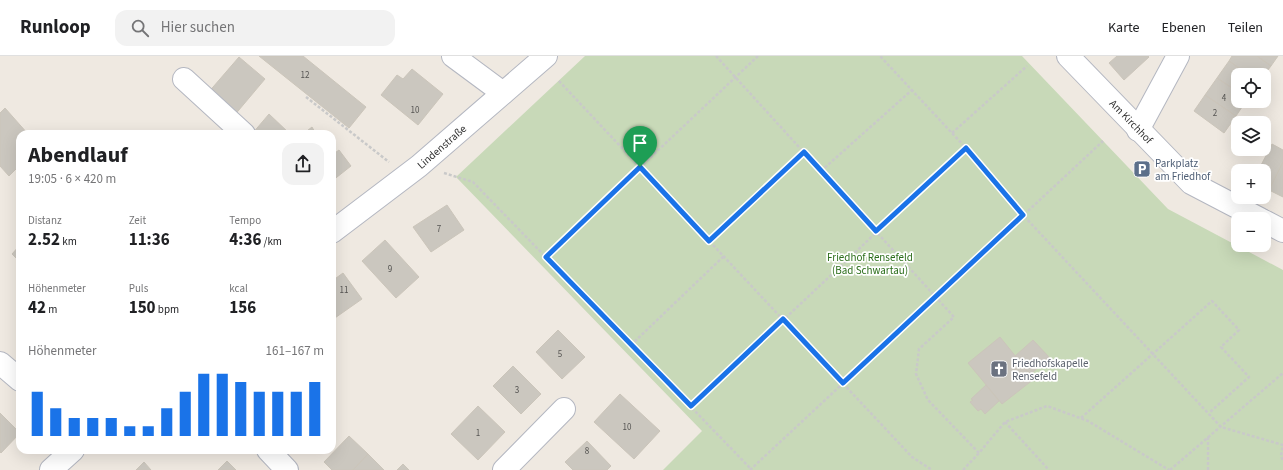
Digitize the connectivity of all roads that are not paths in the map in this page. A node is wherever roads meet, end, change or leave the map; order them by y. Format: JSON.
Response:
{"nodes":[{"id":1,"x":453,"y":56,"type":"edge"},
{"id":2,"x":546,"y":56,"type":"edge"},
{"id":3,"x":1068,"y":56,"type":"edge"},
{"id":4,"x":1178,"y":56,"type":"edge"},
{"id":5,"x":184,"y":79,"type":"dead end"},
{"id":6,"x":503,"y":94,"type":"junction"},
{"id":7,"x":240,"y":130,"type":"edge"},
{"id":8,"x":1138,"y":130,"type":"junction"},
{"id":9,"x":1247,"y":212,"type":"edge"},
{"id":10,"x":336,"y":223,"type":"edge"},
{"id":11,"x":1271,"y":225,"type":"edge"},
{"id":12,"x":1283,"y":231,"type":"edge"},
{"id":13,"x":0,"y":363,"type":"edge"},
{"id":14,"x":16,"y":377,"type":"edge"},
{"id":15,"x":564,"y":409,"type":"dead end"},
{"id":16,"x":69,"y":454,"type":"edge"},
{"id":17,"x":272,"y":454,"type":"edge"},
{"id":18,"x":52,"y":470,"type":"edge"},
{"id":19,"x":287,"y":470,"type":"edge"},
{"id":20,"x":504,"y":470,"type":"edge"}],
"edges":[{"from":1,"to":6,"type":"street"},
{"from":2,"to":6,"type":"street","name":"Lindenstraße"},
{"from":3,"to":8,"type":"street","name":"Am Kirchhof"},
{"from":4,"to":8,"type":"street"},
{"from":5,"to":7,"type":"street"},
{"from":6,"to":10,"type":"street","name":"Lindenstraße"},
{"from":8,"to":9,"type":"street","name":"Am Kirchhof"},
{"from":11,"to":12,"type":"street"},
{"from":13,"to":14,"type":"street"},
{"from":15,"to":20,"type":"street"},
{"from":16,"to":18,"type":"street"},
{"from":17,"to":19,"type":"street"}]}
